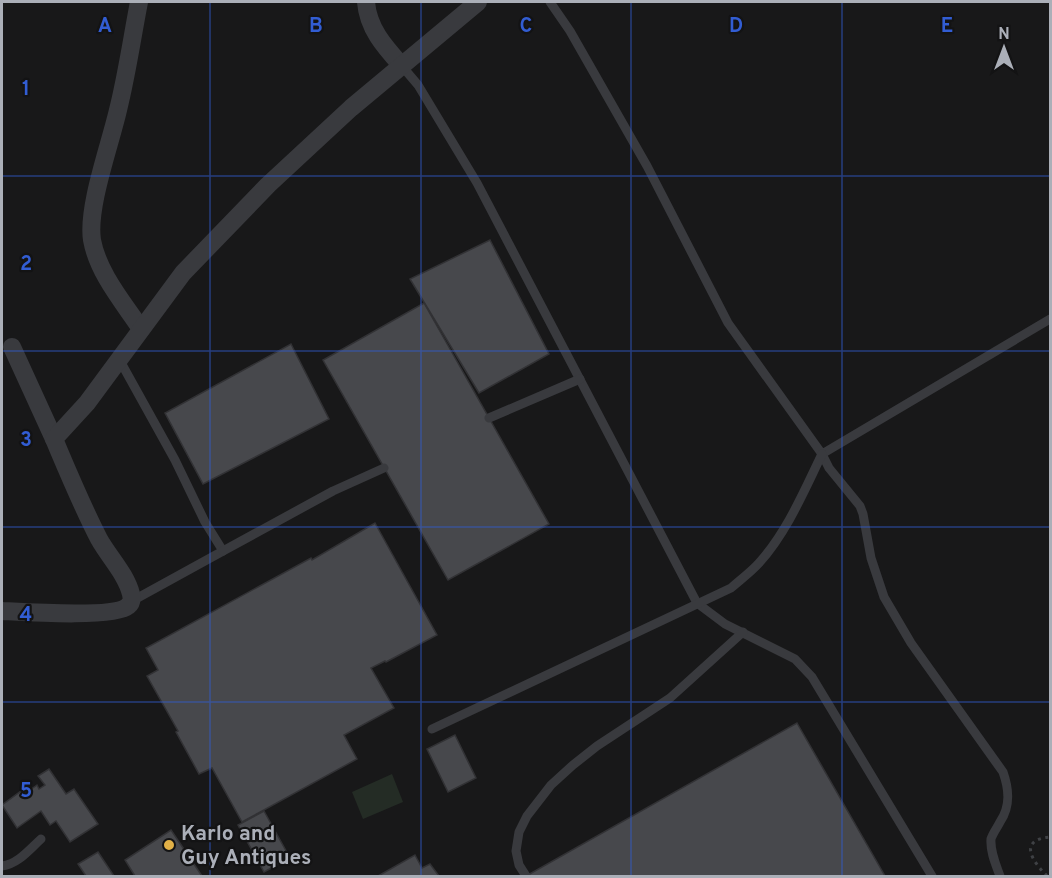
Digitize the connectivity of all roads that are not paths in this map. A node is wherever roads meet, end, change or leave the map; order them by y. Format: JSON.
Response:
{"nodes":[{"id":1,"x":139,"y":2,"type":"edge"},
{"id":2,"x":366,"y":2,"type":"edge"},
{"id":3,"x":478,"y":2,"type":"edge"},
{"id":4,"x":550,"y":2,"type":"edge"},
{"id":5,"x":401,"y":65,"type":"junction"},
{"id":6,"x":1050,"y":319,"type":"edge"},
{"id":7,"x":141,"y":329,"type":"junction"},
{"id":8,"x":12,"y":347,"type":"dead end"},
{"id":9,"x":119,"y":359,"type":"junction"},
{"id":10,"x":580,"y":379,"type":"junction"},
{"id":11,"x":489,"y":418,"type":"dead end"},
{"id":12,"x":54,"y":439,"type":"junction"},
{"id":13,"x":822,"y":454,"type":"junction"},
{"id":14,"x":384,"y":468,"type":"dead end"},
{"id":15,"x":223,"y":550,"type":"junction"},
{"id":16,"x":132,"y":601,"type":"junction"},
{"id":17,"x":698,"y":603,"type":"junction"},
{"id":18,"x":2,"y":611,"type":"edge"},
{"id":19,"x":743,"y":632,"type":"junction"},
{"id":20,"x":432,"y":729,"type":"dead end"},
{"id":21,"x":41,"y":839,"type":"dead end"},
{"id":22,"x":2,"y":867,"type":"edge"},
{"id":23,"x":526,"y":876,"type":"edge"},
{"id":24,"x":932,"y":876,"type":"edge"},
{"id":25,"x":1000,"y":876,"type":"edge"}],
"edges":[{"from":1,"to":7,"type":"street"},
{"from":2,"to":5,"type":"street"},
{"from":3,"to":5,"type":"street"},
{"from":4,"to":13,"type":"lane"},
{"from":5,"to":7,"type":"street"},
{"from":5,"to":10,"type":"lane"},
{"from":6,"to":13,"type":"lane"},
{"from":7,"to":9,"type":"street"},
{"from":8,"to":12,"type":"street"},
{"from":9,"to":12,"type":"street"},
{"from":9,"to":15,"type":"lane"},
{"from":10,"to":11,"type":"lane"},
{"from":10,"to":17,"type":"lane"},
{"from":12,"to":16,"type":"street"},
{"from":13,"to":17,"type":"lane"},
{"from":13,"to":25,"type":"lane"},
{"from":14,"to":15,"type":"lane"},
{"from":15,"to":16,"type":"lane"},
{"from":16,"to":18,"type":"street"},
{"from":17,"to":19,"type":"lane"},
{"from":17,"to":20,"type":"lane"},
{"from":19,"to":23,"type":"lane"},
{"from":19,"to":24,"type":"lane"},
{"from":21,"to":22,"type":"lane"}]}
